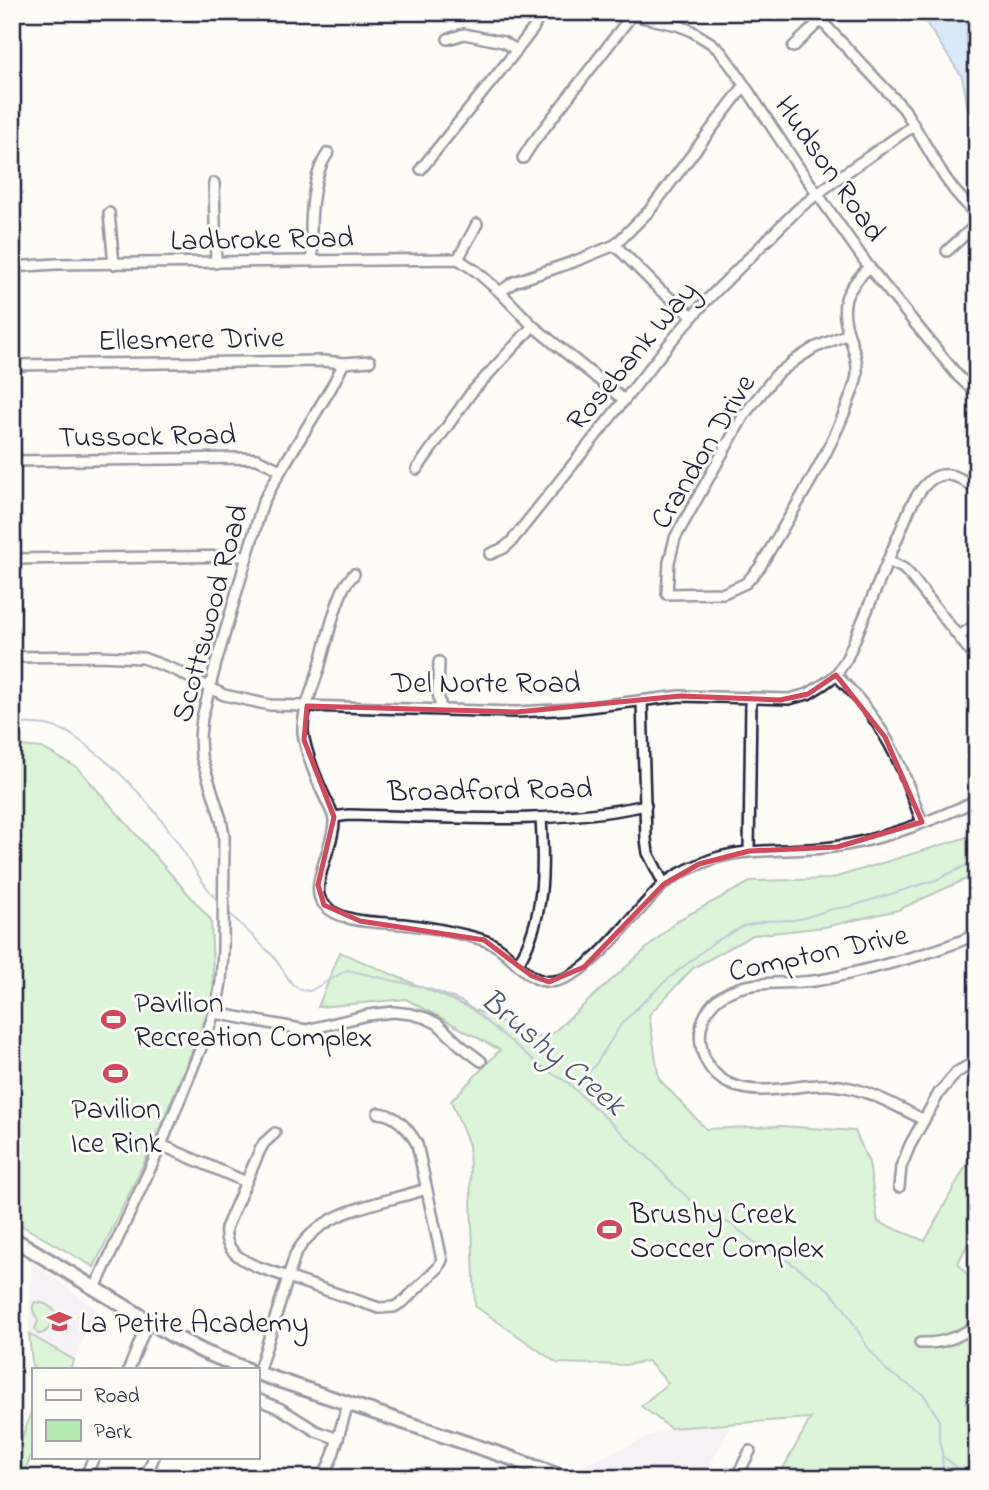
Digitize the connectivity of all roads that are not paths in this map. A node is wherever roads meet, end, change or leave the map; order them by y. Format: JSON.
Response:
{"nodes":[{"id":1,"x":541,"y":12,"type":"edge"},
{"id":2,"x":619,"y":12,"type":"edge"},
{"id":3,"x":813,"y":12,"type":"edge"},
{"id":4,"x":632,"y":15,"type":"junction"},
{"id":5,"x":821,"y":20,"type":"junction"},
{"id":6,"x":449,"y":39,"type":"dead end"},
{"id":7,"x":793,"y":47,"type":"dead end"},
{"id":8,"x":517,"y":50,"type":"junction"},
{"id":9,"x":744,"y":86,"type":"junction"},
{"id":10,"x":914,"y":126,"type":"junction"},
{"id":11,"x":328,"y":153,"type":"dead end"},
{"id":12,"x":523,"y":158,"type":"dead end"},
{"id":13,"x":421,"y":169,"type":"dead end"},
{"id":14,"x":214,"y":183,"type":"dead end"},
{"id":15,"x":818,"y":194,"type":"junction"},
{"id":16,"x":109,"y":213,"type":"dead end"},
{"id":17,"x":977,"y":216,"type":"edge"},
{"id":18,"x":977,"y":223,"type":"edge"},
{"id":19,"x":477,"y":224,"type":"dead end"},
{"id":20,"x":615,"y":245,"type":"junction"},
{"id":21,"x":947,"y":251,"type":"dead end"},
{"id":22,"x":458,"y":259,"type":"junction"},
{"id":23,"x":313,"y":261,"type":"junction"},
{"id":24,"x":216,"y":263,"type":"junction"},
{"id":25,"x":114,"y":264,"type":"junction"},
{"id":26,"x":12,"y":267,"type":"edge"},
{"id":27,"x":869,"y":267,"type":"junction"},
{"id":28,"x":500,"y":292,"type":"junction"},
{"id":29,"x":693,"y":316,"type":"junction"},
{"id":30,"x":533,"y":327,"type":"junction"},
{"id":31,"x":848,"y":334,"type":"junction"},
{"id":32,"x":370,"y":361,"type":"dead end"},
{"id":33,"x":345,"y":363,"type":"junction"},
{"id":34,"x":12,"y":365,"type":"edge"},
{"id":35,"x":977,"y":394,"type":"edge"},
{"id":36,"x":624,"y":400,"type":"junction"},
{"id":37,"x":12,"y":461,"type":"edge"},
{"id":38,"x":417,"y":469,"type":"dead end"},
{"id":39,"x":281,"y":470,"type":"junction"},
{"id":40,"x":977,"y":491,"type":"edge"},
{"id":41,"x":490,"y":554,"type":"dead end"},
{"id":42,"x":247,"y":556,"type":"junction"},
{"id":43,"x":12,"y":559,"type":"edge"},
{"id":44,"x":888,"y":561,"type":"junction"},
{"id":45,"x":354,"y":574,"type":"dead end"},
{"id":46,"x":977,"y":624,"type":"edge"},
{"id":47,"x":959,"y":636,"type":"junction"},
{"id":48,"x":12,"y":657,"type":"edge"},
{"id":49,"x":977,"y":660,"type":"edge"},
{"id":50,"x":439,"y":662,"type":"dead end"},
{"id":51,"x":836,"y":675,"type":"junction"},
{"id":52,"x":210,"y":688,"type":"junction"},
{"id":53,"x":751,"y":699,"type":"junction"},
{"id":54,"x":642,"y":701,"type":"junction"},
{"id":55,"x":307,"y":706,"type":"junction"},
{"id":56,"x":440,"y":709,"type":"junction"},
{"id":57,"x":977,"y":800,"type":"edge"},
{"id":58,"x":646,"y":805,"type":"junction"},
{"id":59,"x":334,"y":817,"type":"junction"},
{"id":60,"x":541,"y":817,"type":"junction"},
{"id":61,"x":922,"y":822,"type":"junction"},
{"id":62,"x":749,"y":851,"type":"junction"},
{"id":63,"x":664,"y":884,"type":"junction"},
{"id":64,"x":977,"y":934,"type":"edge"},
{"id":65,"x":518,"y":963,"type":"junction"},
{"id":66,"x":215,"y":1013,"type":"junction"},
{"id":67,"x":481,"y":1060,"type":"dead end"},
{"id":68,"x":977,"y":1060,"type":"edge"},
{"id":69,"x":377,"y":1113,"type":"dead end"},
{"id":70,"x":925,"y":1119,"type":"junction"},
{"id":71,"x":275,"y":1133,"type":"dead end"},
{"id":72,"x":161,"y":1146,"type":"junction"},
{"id":73,"x":246,"y":1182,"type":"junction"},
{"id":74,"x":899,"y":1187,"type":"dead end"},
{"id":75,"x":426,"y":1189,"type":"junction"},
{"id":76,"x":12,"y":1238,"type":"edge"},
{"id":77,"x":288,"y":1278,"type":"junction"},
{"id":78,"x":95,"y":1288,"type":"junction"},
{"id":79,"x":148,"y":1321,"type":"junction"},
{"id":80,"x":977,"y":1325,"type":"edge"},
{"id":81,"x":920,"y":1343,"type":"dead end"},
{"id":82,"x":129,"y":1368,"type":"edge"},
{"id":83,"x":244,"y":1368,"type":"edge"},
{"id":84,"x":255,"y":1368,"type":"edge"},
{"id":85,"x":259,"y":1374,"type":"edge"},
{"id":86,"x":259,"y":1400,"type":"edge"},
{"id":87,"x":348,"y":1403,"type":"junction"},
{"id":88,"x":338,"y":1439,"type":"junction"},
{"id":89,"x":750,"y":1451,"type":"dead end"},
{"id":90,"x":94,"y":1458,"type":"edge"},
{"id":91,"x":154,"y":1458,"type":"edge"},
{"id":92,"x":85,"y":1478,"type":"edge"},
{"id":93,"x":145,"y":1478,"type":"edge"},
{"id":94,"x":323,"y":1478,"type":"edge"},
{"id":95,"x":564,"y":1478,"type":"edge"},
{"id":96,"x":736,"y":1478,"type":"edge"}],
"edges":[{"from":1,"to":8,"type":"street"},
{"from":2,"to":4,"type":"street","name":"Hudson Road"},
{"from":3,"to":5,"type":"street"},
{"from":4,"to":9,"type":"street","name":"Hudson Road"},
{"from":4,"to":12,"type":"street"},
{"from":5,"to":7,"type":"street"},
{"from":5,"to":10,"type":"street"},
{"from":6,"to":8,"type":"street"},
{"from":8,"to":13,"type":"street"},
{"from":9,"to":15,"type":"street","name":"Hudson Road"},
{"from":9,"to":20,"type":"street"},
{"from":10,"to":15,"type":"street","name":"Rosebank Way"},
{"from":10,"to":17,"type":"street"},
{"from":11,"to":23,"type":"street"},
{"from":14,"to":24,"type":"street"},
{"from":15,"to":27,"type":"street","name":"Hudson Road"},
{"from":15,"to":29,"type":"street","name":"Rosebank Way"},
{"from":16,"to":25,"type":"street"},
{"from":18,"to":21,"type":"street"},
{"from":19,"to":22,"type":"street"},
{"from":20,"to":28,"type":"street"},
{"from":20,"to":29,"type":"street"},
{"from":22,"to":23,"type":"street","name":"Ladbroke Road"},
{"from":22,"to":28,"type":"street"},
{"from":23,"to":24,"type":"street","name":"Ladbroke Road"},
{"from":24,"to":25,"type":"street","name":"Ladbroke Road"},
{"from":25,"to":26,"type":"street","name":"Ladbroke Road"},
{"from":27,"to":31,"type":"street"},
{"from":27,"to":35,"type":"street","name":"Hudson Road"},
{"from":28,"to":30,"type":"street"},
{"from":29,"to":36,"type":"street","name":"Rosebank Way"},
{"from":30,"to":36,"type":"street"},
{"from":30,"to":38,"type":"street"},
{"from":31,"to":31,"type":"street","name":"Crandon Drive"},
{"from":32,"to":33,"type":"street","name":"Ellesmere Drive"},
{"from":33,"to":34,"type":"street","name":"Ellesmere Drive"},
{"from":33,"to":39,"type":"street","name":"Scottswood Road"},
{"from":36,"to":41,"type":"street","name":"Rosebank Way"},
{"from":37,"to":39,"type":"street","name":"Tussock Road"},
{"from":39,"to":42,"type":"street","name":"Scottswood Road"},
{"from":40,"to":44,"type":"street","name":"Del Norte Road"},
{"from":42,"to":43,"type":"street"},
{"from":42,"to":52,"type":"street","name":"Scottswood Road"},
{"from":44,"to":47,"type":"street"},
{"from":44,"to":51,"type":"street","name":"Del Norte Road"},
{"from":45,"to":55,"type":"street"},
{"from":46,"to":47,"type":"street"},
{"from":47,"to":49,"type":"street"},
{"from":48,"to":52,"type":"street","name":"Del Norte Road"},
{"from":50,"to":56,"type":"street"},
{"from":51,"to":53,"type":"street","name":"Del Norte Road"},
{"from":51,"to":61,"type":"street"},
{"from":52,"to":55,"type":"street","name":"Del Norte Road"},
{"from":52,"to":66,"type":"street","name":"Scottswood Road"},
{"from":53,"to":54,"type":"street","name":"Del Norte Road"},
{"from":53,"to":62,"type":"street"},
{"from":54,"to":56,"type":"street","name":"Del Norte Road"},
{"from":54,"to":58,"type":"street"},
{"from":55,"to":56,"type":"street","name":"Del Norte Road"},
{"from":55,"to":59,"type":"street"},
{"from":57,"to":61,"type":"street"},
{"from":58,"to":60,"type":"street","name":"Broadford Road"},
{"from":58,"to":63,"type":"street"},
{"from":59,"to":60,"type":"street","name":"Broadford Road"},
{"from":59,"to":65,"type":"street"},
{"from":60,"to":65,"type":"street"},
{"from":61,"to":62,"type":"street"},
{"from":62,"to":63,"type":"street"},
{"from":63,"to":65,"type":"street"},
{"from":64,"to":70,"type":"street","name":"Compton Drive"},
{"from":66,"to":67,"type":"street"},
{"from":66,"to":72,"type":"street","name":"Scottswood Road"},
{"from":68,"to":70,"type":"street"},
{"from":69,"to":75,"type":"street"},
{"from":70,"to":74,"type":"street"},
{"from":71,"to":73,"type":"street"},
{"from":72,"to":73,"type":"street"},
{"from":72,"to":78,"type":"street","name":"Scottswood Road"},
{"from":73,"to":77,"type":"street"},
{"from":75,"to":77,"type":"street"},
{"from":75,"to":77,"type":"street"},
{"from":76,"to":78,"type":"main road"},
{"from":77,"to":84,"type":"street"},
{"from":78,"to":79,"type":"main road"},
{"from":79,"to":82,"type":"street"},
{"from":79,"to":83,"type":"main road"},
{"from":80,"to":81,"type":"street"},
{"from":85,"to":87,"type":"main road"},
{"from":86,"to":88,"type":"street"},
{"from":87,"to":88,"type":"street"},
{"from":87,"to":95,"type":"main road"},
{"from":88,"to":94,"type":"street"},
{"from":89,"to":96,"type":"street"},
{"from":90,"to":92,"type":"street"},
{"from":91,"to":93,"type":"street"}]}
